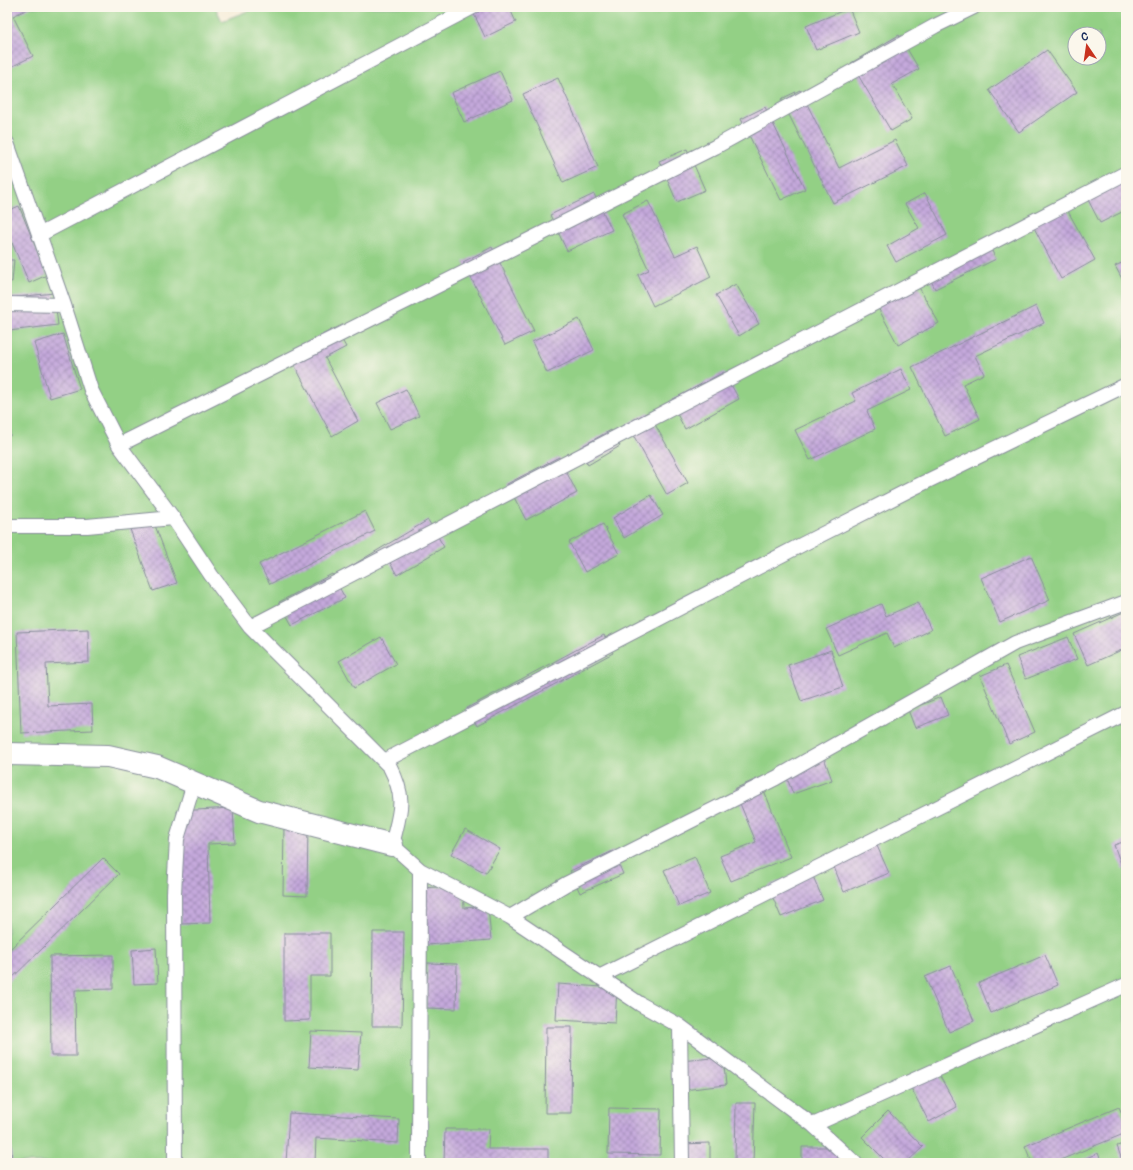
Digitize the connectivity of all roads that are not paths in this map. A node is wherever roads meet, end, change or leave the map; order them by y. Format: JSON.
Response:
{"nodes":[{"id":1,"x":473,"y":7,"type":"edge"},
{"id":2,"x":974,"y":7,"type":"edge"},
{"id":3,"x":7,"y":143,"type":"edge"},
{"id":4,"x":1126,"y":173,"type":"edge"},
{"id":5,"x":39,"y":235,"type":"junction"},
{"id":6,"x":7,"y":304,"type":"edge"},
{"id":7,"x":64,"y":305,"type":"junction"},
{"id":8,"x":1126,"y":385,"type":"edge"},
{"id":9,"x":119,"y":446,"type":"junction"},
{"id":10,"x":172,"y":518,"type":"junction"},
{"id":11,"x":7,"y":526,"type":"edge"},
{"id":12,"x":1126,"y":602,"type":"edge"},
{"id":13,"x":250,"y":627,"type":"junction"},
{"id":14,"x":1126,"y":713,"type":"edge"},
{"id":15,"x":7,"y":754,"type":"edge"},
{"id":16,"x":384,"y":761,"type":"junction"},
{"id":17,"x":194,"y":783,"type":"junction"},
{"id":18,"x":392,"y":845,"type":"junction"},
{"id":19,"x":420,"y":870,"type":"junction"},
{"id":20,"x":510,"y":917,"type":"junction"},
{"id":21,"x":600,"y":977,"type":"junction"},
{"id":22,"x":1126,"y":985,"type":"edge"},
{"id":23,"x":680,"y":1026,"type":"junction"},
{"id":24,"x":813,"y":1125,"type":"junction"},
{"id":25,"x":175,"y":1163,"type":"edge"},
{"id":26,"x":419,"y":1163,"type":"edge"},
{"id":27,"x":682,"y":1163,"type":"edge"},
{"id":28,"x":855,"y":1163,"type":"edge"}],
"edges":[{"from":1,"to":5,"type":"lane"},
{"from":2,"to":9,"type":"lane"},
{"from":3,"to":5,"type":"lane"},
{"from":4,"to":13,"type":"lane"},
{"from":5,"to":7,"type":"lane"},
{"from":6,"to":7,"type":"lane"},
{"from":7,"to":9,"type":"lane"},
{"from":8,"to":16,"type":"lane"},
{"from":9,"to":10,"type":"lane"},
{"from":10,"to":11,"type":"lane"},
{"from":10,"to":13,"type":"lane"},
{"from":12,"to":20,"type":"lane"},
{"from":13,"to":16,"type":"lane"},
{"from":14,"to":21,"type":"lane"},
{"from":15,"to":17,"type":"street"},
{"from":16,"to":18,"type":"lane"},
{"from":17,"to":18,"type":"street"},
{"from":17,"to":25,"type":"lane"},
{"from":18,"to":19,"type":"lane"},
{"from":19,"to":20,"type":"lane"},
{"from":19,"to":26,"type":"lane"},
{"from":20,"to":21,"type":"lane"},
{"from":21,"to":23,"type":"lane"},
{"from":22,"to":24,"type":"lane"},
{"from":23,"to":24,"type":"lane"},
{"from":23,"to":27,"type":"lane"},
{"from":24,"to":28,"type":"lane"}]}
